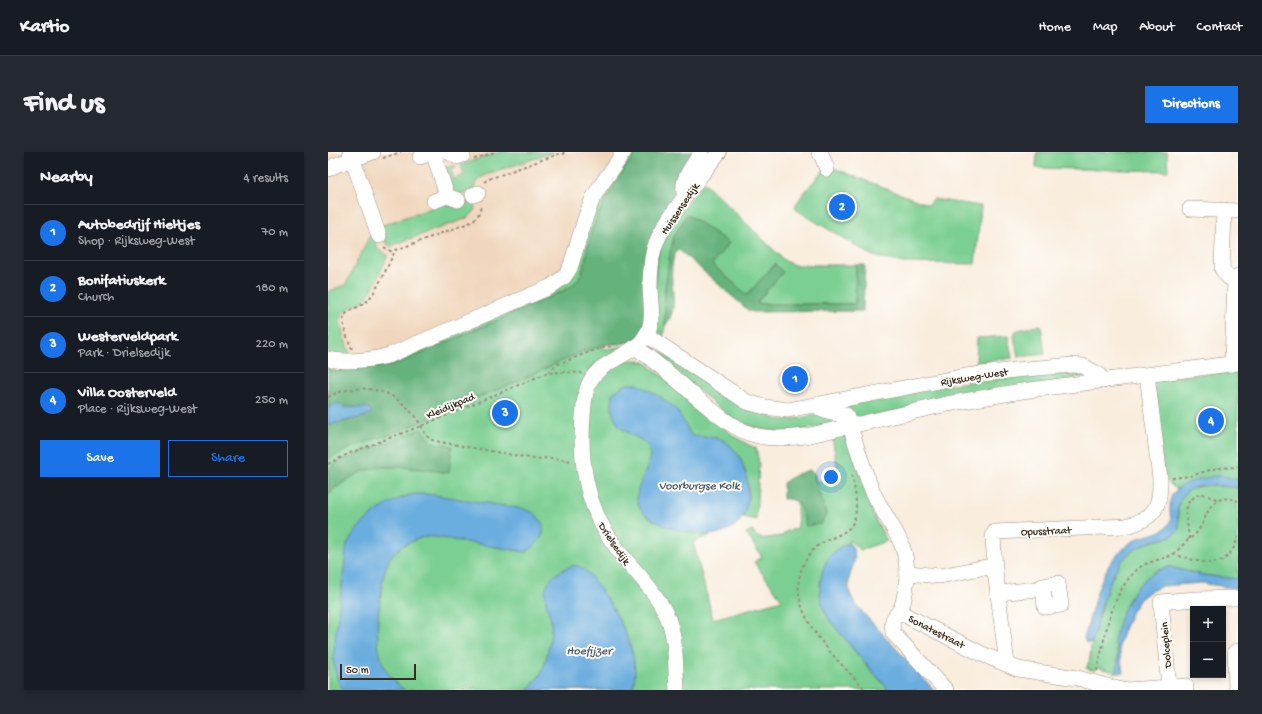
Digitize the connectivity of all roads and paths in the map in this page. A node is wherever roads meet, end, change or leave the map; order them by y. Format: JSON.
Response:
{"nodes":[{"id":1,"x":373,"y":152,"type":"edge"},
{"id":2,"x":495,"y":152,"type":"edge"},
{"id":3,"x":563,"y":152,"type":"edge"},
{"id":4,"x":624,"y":152,"type":"edge"},
{"id":5,"x":702,"y":152,"type":"edge"},
{"id":6,"x":719,"y":152,"type":"edge"},
{"id":7,"x":820,"y":152,"type":"edge"},
{"id":8,"x":430,"y":153,"type":"edge"},
{"id":9,"x":346,"y":156,"type":"edge"},
{"id":10,"x":458,"y":156,"type":"edge"},
{"id":11,"x":565,"y":156,"type":"dead end"},
{"id":12,"x":542,"y":159,"type":"junction"},
{"id":13,"x":544,"y":163,"type":"dead end"},
{"id":14,"x":521,"y":167,"type":"junction"},
{"id":15,"x":328,"y":169,"type":"edge"},
{"id":16,"x":827,"y":169,"type":"dead end"},
{"id":17,"x":522,"y":171,"type":"dead end"},
{"id":18,"x":501,"y":174,"type":"junction"},
{"id":19,"x":503,"y":177,"type":"dead end"},
{"id":20,"x":443,"y":193,"type":"dead end"},
{"id":21,"x":685,"y":197,"type":"junction"},
{"id":22,"x":1190,"y":209,"type":"dead end"},
{"id":23,"x":1231,"y":211,"type":"edge"},
{"id":24,"x":469,"y":223,"type":"junction"},
{"id":25,"x":470,"y":227,"type":"dead end"},
{"id":26,"x":379,"y":236,"type":"dead end"},
{"id":27,"x":390,"y":251,"type":"dead end"},
{"id":28,"x":394,"y":253,"type":"junction"},
{"id":29,"x":1236,"y":279,"type":"edge"},
{"id":30,"x":646,"y":335,"type":"junction"},
{"id":31,"x":625,"y":349,"type":"junction"},
{"id":32,"x":328,"y":359,"type":"edge"},
{"id":33,"x":355,"y":360,"type":"junction"},
{"id":34,"x":1235,"y":364,"type":"edge"},
{"id":35,"x":547,"y":373,"type":"junction"},
{"id":36,"x":581,"y":373,"type":"dead end"},
{"id":37,"x":1148,"y":375,"type":"junction"},
{"id":38,"x":1103,"y":381,"type":"junction"},
{"id":39,"x":328,"y":397,"type":"edge"},
{"id":40,"x":842,"y":400,"type":"junction"},
{"id":41,"x":817,"y":405,"type":"junction"},
{"id":42,"x":848,"y":420,"type":"junction"},
{"id":43,"x":421,"y":426,"type":"junction"},
{"id":44,"x":328,"y":464,"type":"edge"},
{"id":45,"x":584,"y":464,"type":"junction"},
{"id":46,"x":1238,"y":467,"type":"edge"},
{"id":47,"x":851,"y":472,"type":"dead end"},
{"id":48,"x":1160,"y":478,"type":"junction"},
{"id":49,"x":1220,"y":500,"type":"junction"},
{"id":50,"x":1238,"y":501,"type":"edge"},
{"id":51,"x":1238,"y":537,"type":"edge"},
{"id":52,"x":1189,"y":539,"type":"junction"},
{"id":53,"x":1173,"y":554,"type":"junction"},
{"id":54,"x":995,"y":570,"type":"junction"},
{"id":55,"x":908,"y":573,"type":"junction"},
{"id":56,"x":1043,"y":586,"type":"dead end"},
{"id":57,"x":999,"y":593,"type":"junction"},
{"id":58,"x":1238,"y":598,"type":"edge"},
{"id":59,"x":899,"y":612,"type":"junction"},
{"id":60,"x":1232,"y":652,"type":"edge"},
{"id":61,"x":1007,"y":664,"type":"junction"},
{"id":62,"x":1094,"y":682,"type":"junction"},
{"id":63,"x":1076,"y":684,"type":"edge"},
{"id":64,"x":1169,"y":687,"type":"junction"},
{"id":65,"x":1186,"y":688,"type":"edge"},
{"id":66,"x":677,"y":690,"type":"edge"},
{"id":67,"x":866,"y":690,"type":"edge"},
{"id":68,"x":946,"y":690,"type":"edge"},
{"id":69,"x":1122,"y":690,"type":"edge"},
{"id":70,"x":1126,"y":690,"type":"edge"},
{"id":71,"x":1236,"y":690,"type":"edge"}],
"edges":[{"from":1,"to":9,"type":"street"},
{"from":2,"to":10,"type":"path"},
{"from":3,"to":11,"type":"path"},
{"from":3,"to":12,"type":"path"},
{"from":4,"to":33,"type":"street"},
{"from":5,"to":21,"type":"street"},
{"from":6,"to":21,"type":"street","name":"Huissensedijk"},
{"from":7,"to":16,"type":"street"},
{"from":8,"to":20,"type":"street"},
{"from":9,"to":15,"type":"street"},
{"from":9,"to":26,"type":"street"},
{"from":12,"to":13,"type":"path"},
{"from":12,"to":14,"type":"path"},
{"from":14,"to":17,"type":"path"},
{"from":14,"to":18,"type":"path"},
{"from":18,"to":19,"type":"path"},
{"from":18,"to":24,"type":"path"},
{"from":21,"to":30,"type":"street","name":"Huissensedijk"},
{"from":22,"to":23,"type":"street"},
{"from":23,"to":29,"type":"street"},
{"from":24,"to":25,"type":"path"},
{"from":24,"to":28,"type":"path"},
{"from":27,"to":28,"type":"path"},
{"from":28,"to":33,"type":"path"},
{"from":29,"to":34,"type":"street"},
{"from":30,"to":31,"type":"street","name":"Huissensedijk"},
{"from":30,"to":41,"type":"street","name":"Rijksweg-West"},
{"from":31,"to":35,"type":"path"},
{"from":31,"to":42,"type":"street","name":"Rijksweg-West"},
{"from":31,"to":45,"type":"street","name":"Drielsedijk"},
{"from":32,"to":33,"type":"street"},
{"from":34,"to":37,"type":"street","name":"Rijksweg-West"},
{"from":35,"to":36,"type":"path","name":"Kleidijkpad"},
{"from":35,"to":43,"type":"path","name":"Kleidijkpad"},
{"from":37,"to":38,"type":"street","name":"Rijksweg-West"},
{"from":37,"to":48,"type":"street","name":"Opusstraat"},
{"from":38,"to":40,"type":"street","name":"Rijksweg-West"},
{"from":38,"to":42,"type":"street","name":"Rijksweg-West"},
{"from":39,"to":43,"type":"path"},
{"from":40,"to":41,"type":"street","name":"Rijksweg-West"},
{"from":40,"to":42,"type":"street"},
{"from":41,"to":42,"type":"street","name":"Rijksweg-West"},
{"from":42,"to":55,"type":"street","name":"Sonatestraat"},
{"from":43,"to":44,"type":"path","name":"Kleidijkpad"},
{"from":43,"to":45,"type":"path"},
{"from":45,"to":66,"type":"street","name":"Drielsedijk"},
{"from":46,"to":48,"type":"path"},
{"from":47,"to":67,"type":"path"},
{"from":48,"to":54,"type":"street","name":"Opusstraat"},
{"from":49,"to":50,"type":"path"},
{"from":49,"to":52,"type":"path"},
{"from":49,"to":52,"type":"path"},
{"from":51,"to":53,"type":"path"},
{"from":52,"to":53,"type":"path"},
{"from":53,"to":62,"type":"path"},
{"from":54,"to":55,"type":"street"},
{"from":54,"to":57,"type":"street"},
{"from":55,"to":59,"type":"street","name":"Sonatestraat"},
{"from":56,"to":57,"type":"street"},
{"from":57,"to":61,"type":"street"},
{"from":58,"to":64,"type":"street","name":"Dolceplein"},
{"from":59,"to":61,"type":"street","name":"Sonatestraat"},
{"from":59,"to":68,"type":"street"},
{"from":60,"to":71,"type":"street"},
{"from":61,"to":63,"type":"street","name":"Sonatestraat"},
{"from":62,"to":63,"type":"street","name":"Sonatestraat"},
{"from":62,"to":69,"type":"street","name":"Sonatestraat"},
{"from":64,"to":65,"type":"street"},
{"from":64,"to":70,"type":"street"}]}
